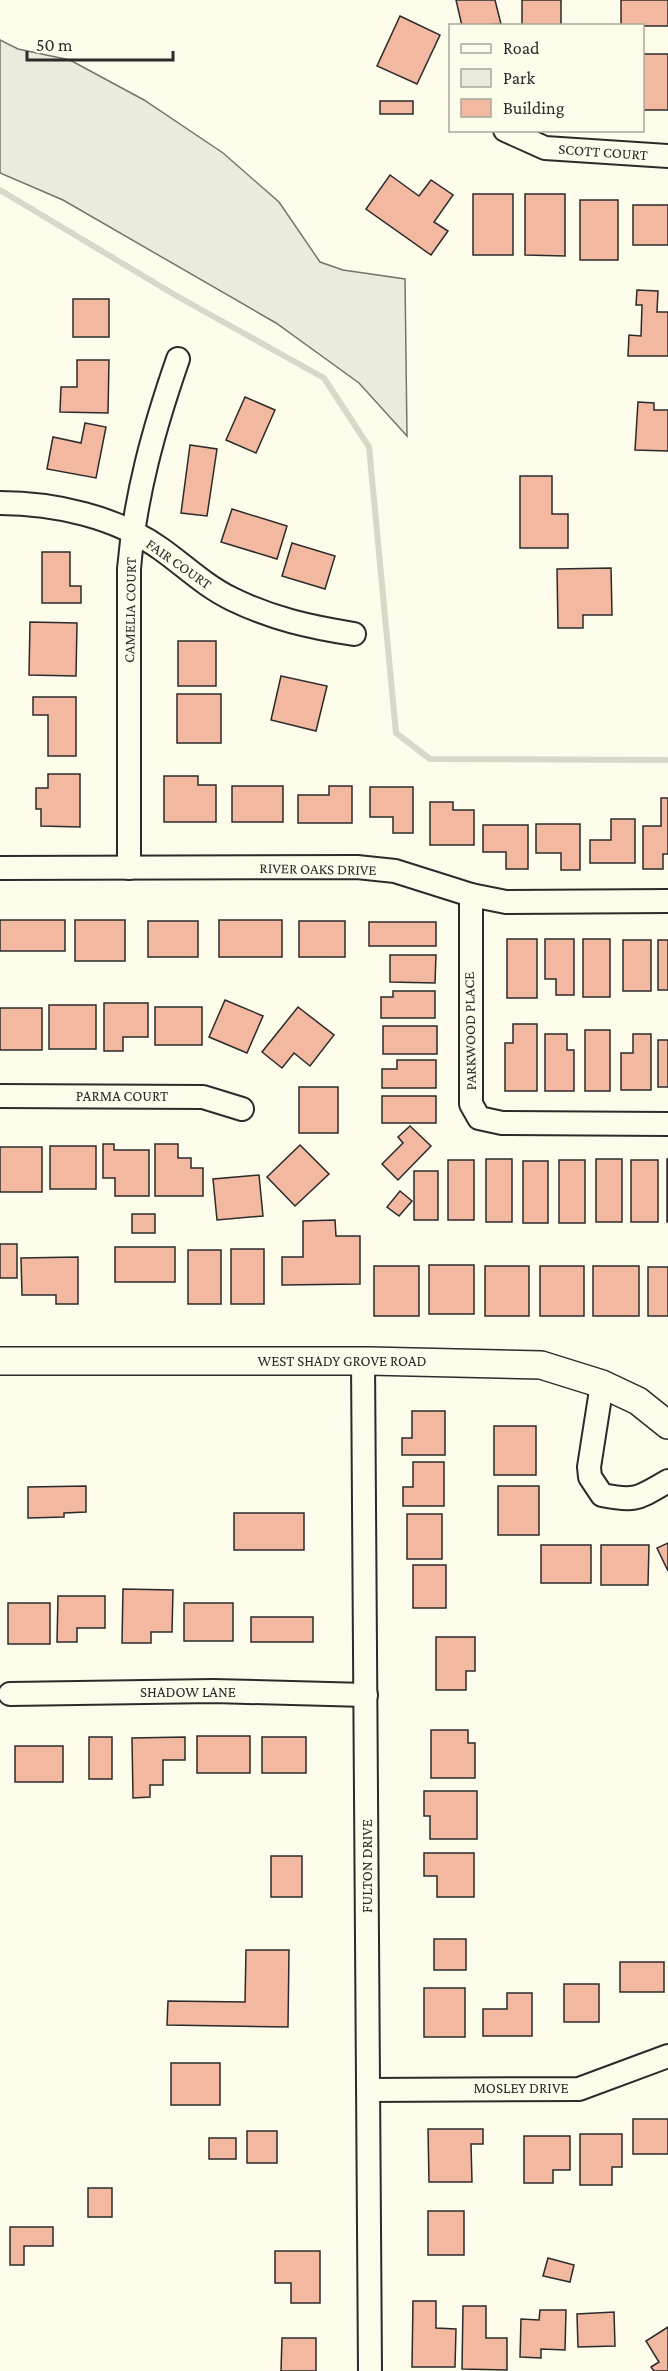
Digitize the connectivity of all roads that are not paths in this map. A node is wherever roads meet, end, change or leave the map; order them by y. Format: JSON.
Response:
{"nodes":[{"id":1,"x":509,"y":132,"type":"edge"},
{"id":2,"x":668,"y":156,"type":"edge"},
{"id":3,"x":178,"y":359,"type":"dead end"},
{"id":4,"x":0,"y":503,"type":"edge"},
{"id":5,"x":132,"y":532,"type":"junction"},
{"id":6,"x":354,"y":634,"type":"dead end"},
{"id":7,"x":0,"y":868,"type":"edge"},
{"id":8,"x":129,"y":868,"type":"junction"},
{"id":9,"x":471,"y":895,"type":"junction"},
{"id":10,"x":668,"y":901,"type":"edge"},
{"id":11,"x":0,"y":1096,"type":"edge"},
{"id":12,"x":242,"y":1109,"type":"dead end"},
{"id":13,"x":668,"y":1124,"type":"edge"},
{"id":14,"x":0,"y":1361,"type":"edge"},
{"id":15,"x":363,"y":1361,"type":"junction"},
{"id":16,"x":602,"y":1384,"type":"junction"},
{"id":17,"x":627,"y":1396,"type":"junction"},
{"id":18,"x":668,"y":1400,"type":"edge"},
{"id":19,"x":668,"y":1425,"type":"edge"},
{"id":20,"x":668,"y":1481,"type":"edge"},
{"id":21,"x":10,"y":1694,"type":"dead end"},
{"id":22,"x":366,"y":1695,"type":"junction"},
{"id":23,"x":668,"y":2056,"type":"edge"},
{"id":24,"x":369,"y":2090,"type":"junction"},
{"id":25,"x":370,"y":2371,"type":"edge"}],
"edges":[{"from":1,"to":2,"type":"street","name":"SCOTT COURT"},
{"from":3,"to":5,"type":"street","name":"CAMELIA COURT"},
{"from":4,"to":5,"type":"street","name":"FAIR COURT"},
{"from":5,"to":6,"type":"street","name":"FAIR COURT"},
{"from":5,"to":8,"type":"street","name":"CAMELIA COURT"},
{"from":7,"to":8,"type":"street","name":"RIVER OAKS DRIVE"},
{"from":8,"to":9,"type":"street","name":"RIVER OAKS DRIVE"},
{"from":9,"to":10,"type":"street","name":"RIVER OAKS DRIVE"},
{"from":9,"to":13,"type":"street","name":"PARKWOOD PLACE"},
{"from":11,"to":12,"type":"street","name":"PARMA COURT"},
{"from":14,"to":15,"type":"main road","name":"WEST SHADY GROVE ROAD"},
{"from":15,"to":16,"type":"main road","name":"WEST SHADY GROVE ROAD"},
{"from":15,"to":22,"type":"street","name":"FULTON DRIVE"},
{"from":16,"to":17,"type":"main road","name":"WEST SHADY GROVE ROAD"},
{"from":16,"to":20,"type":"street"},
{"from":17,"to":18,"type":"main road"},
{"from":17,"to":19,"type":"main road","name":"WEST SHADY GROVE ROAD"},
{"from":21,"to":22,"type":"street","name":"SHADOW LANE"},
{"from":22,"to":24,"type":"street","name":"FULTON DRIVE"},
{"from":23,"to":24,"type":"street","name":"MOSLEY DRIVE"},
{"from":24,"to":25,"type":"street","name":"FULTON DRIVE"}]}
